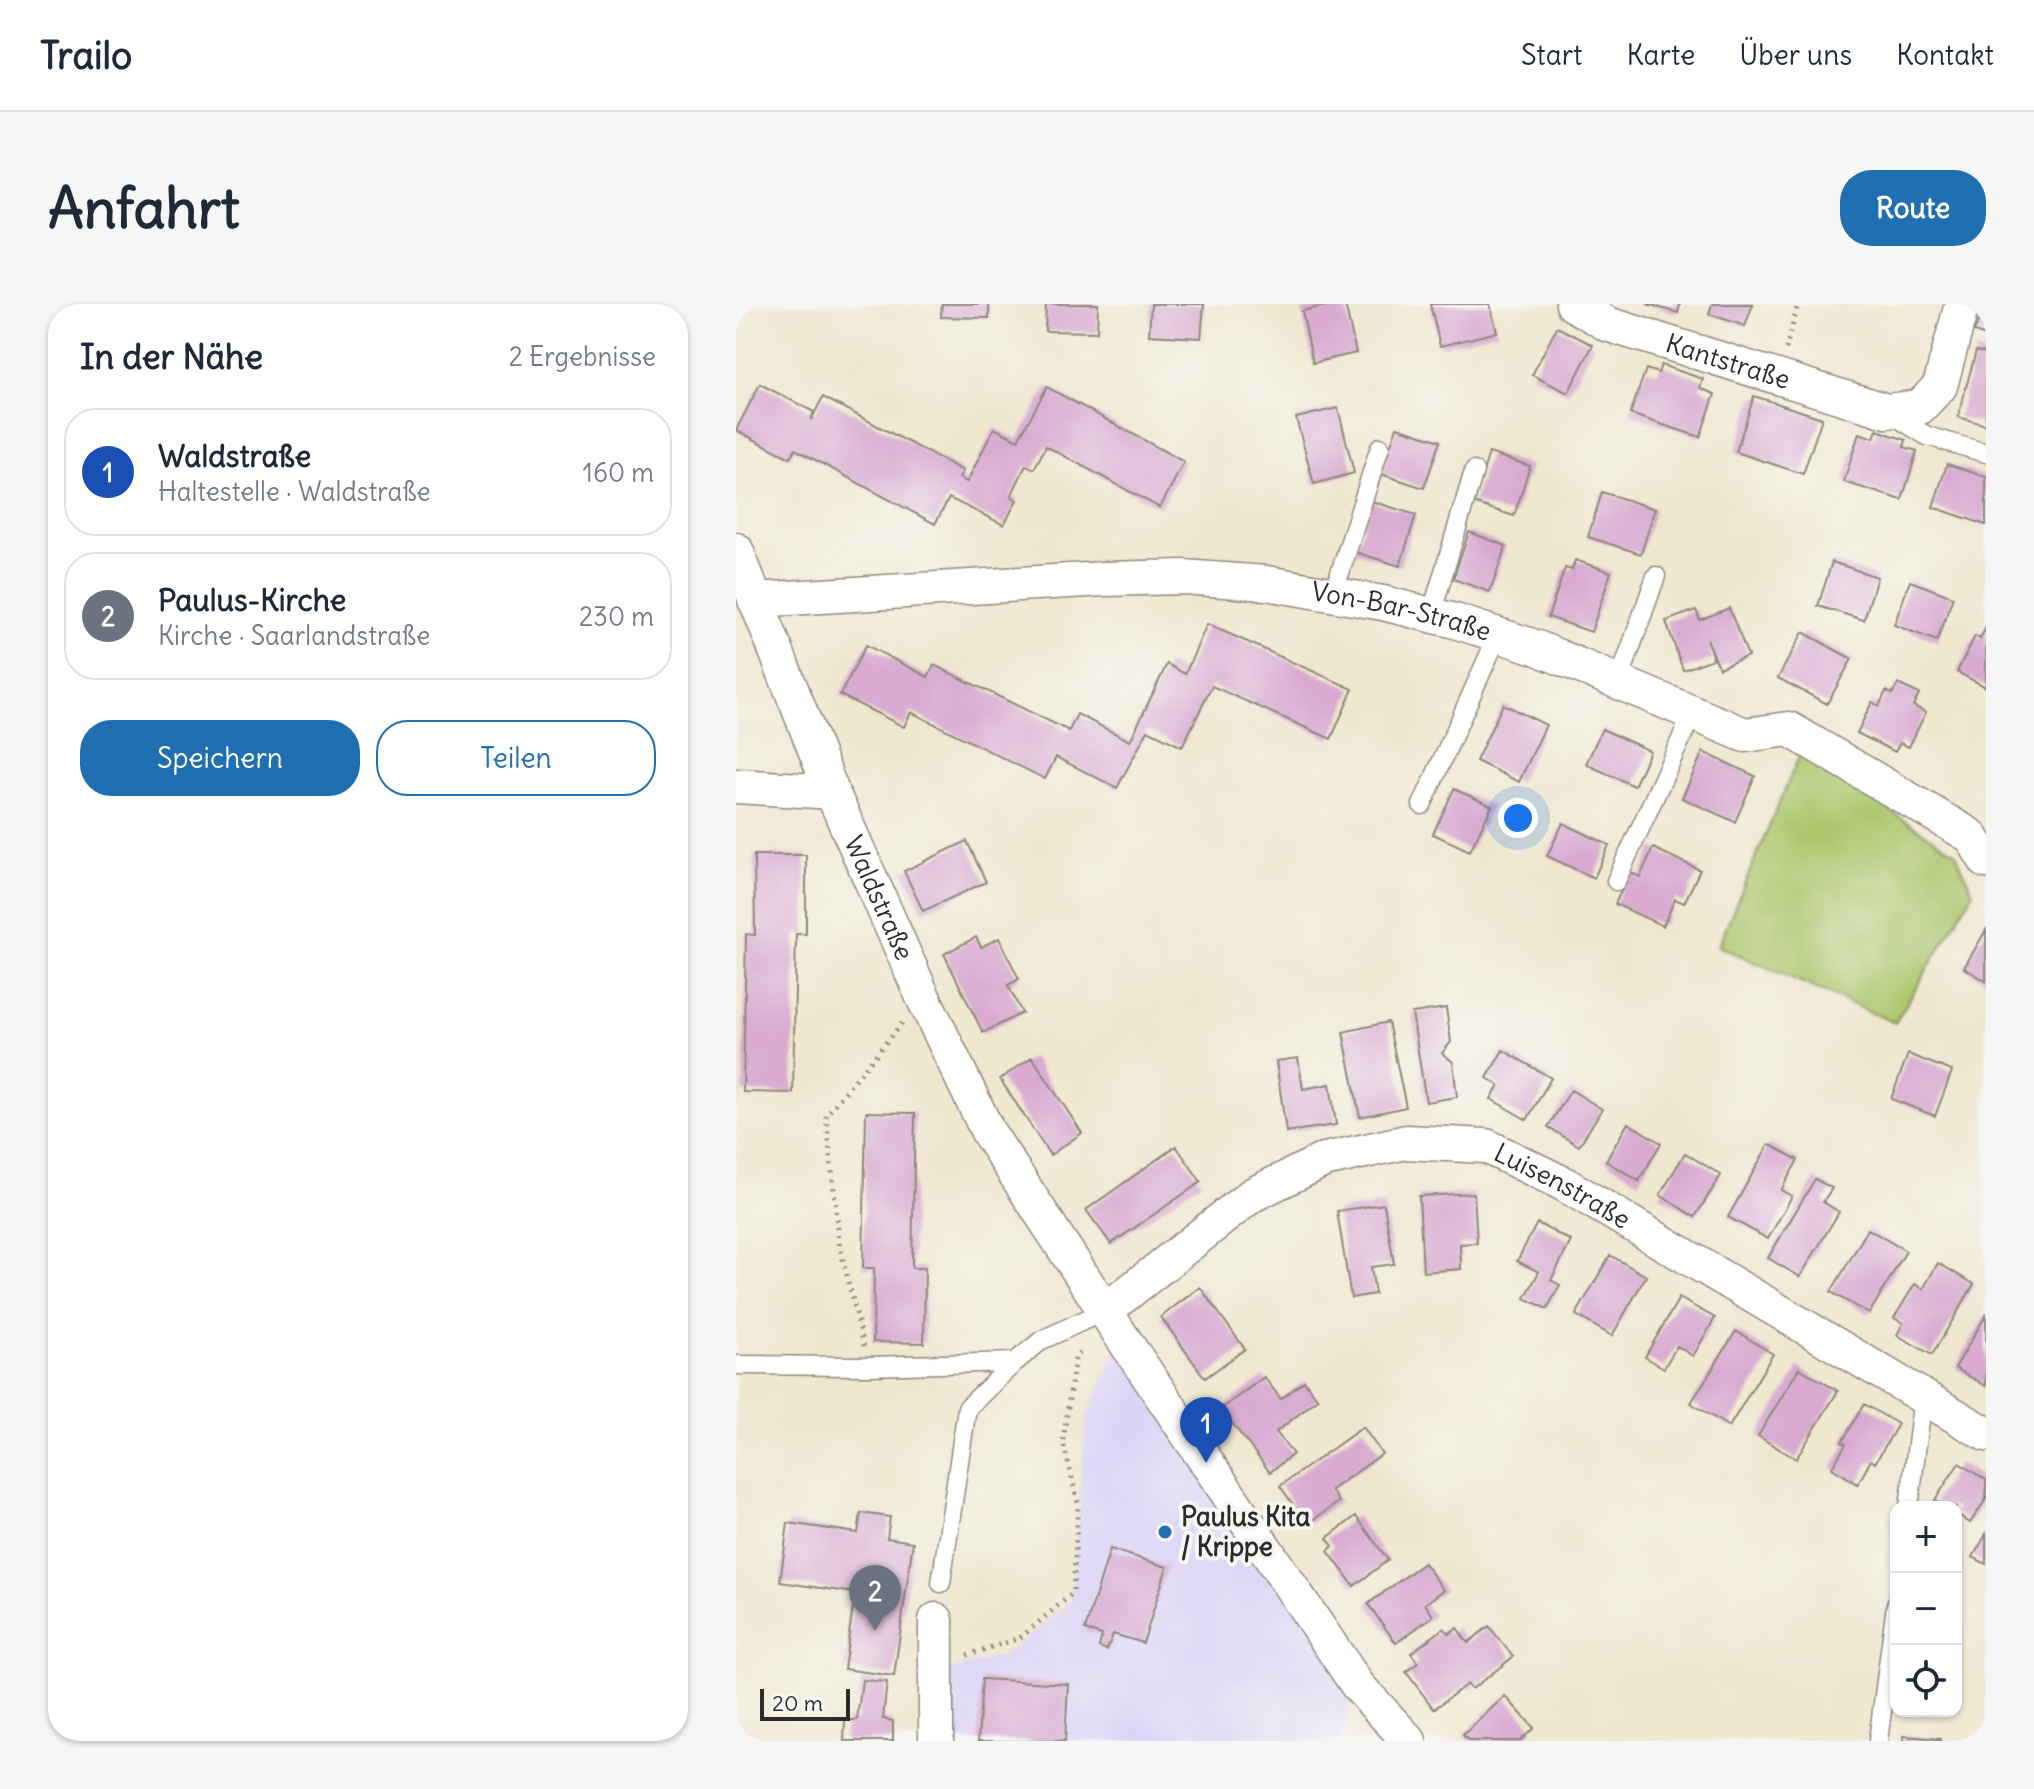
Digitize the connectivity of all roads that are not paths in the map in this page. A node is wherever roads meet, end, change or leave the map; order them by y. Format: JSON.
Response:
{"nodes":[{"id":1,"x":1573,"y":304,"type":"edge"},
{"id":2,"x":1962,"y":304,"type":"edge"},
{"id":3,"x":1887,"y":411,"type":"junction"},
{"id":4,"x":1380,"y":447,"type":"dead end"},
{"id":5,"x":1986,"y":453,"type":"edge"},
{"id":6,"x":1474,"y":471,"type":"dead end"},
{"id":7,"x":736,"y":550,"type":"edge"},
{"id":8,"x":1656,"y":576,"type":"dead end"},
{"id":9,"x":1333,"y":595,"type":"junction"},
{"id":10,"x":755,"y":600,"type":"junction"},
{"id":11,"x":1431,"y":615,"type":"junction"},
{"id":12,"x":1498,"y":635,"type":"junction"},
{"id":13,"x":1619,"y":681,"type":"junction"},
{"id":14,"x":1693,"y":713,"type":"junction"},
{"id":15,"x":736,"y":786,"type":"edge"},
{"id":16,"x":832,"y":792,"type":"junction"},
{"id":17,"x":1422,"y":805,"type":"dead end"},
{"id":18,"x":1986,"y":861,"type":"edge"},
{"id":19,"x":1616,"y":881,"type":"dead end"},
{"id":20,"x":1108,"y":1315,"type":"junction"},
{"id":21,"x":1015,"y":1362,"type":"junction"},
{"id":22,"x":736,"y":1365,"type":"edge"},
{"id":23,"x":1923,"y":1397,"type":"junction"},
{"id":24,"x":1986,"y":1434,"type":"edge"},
{"id":25,"x":1910,"y":1501,"type":"edge"},
{"id":26,"x":941,"y":1583,"type":"dead end"},
{"id":27,"x":936,"y":1620,"type":"dead end"},
{"id":28,"x":1891,"y":1645,"type":"edge"},
{"id":29,"x":936,"y":1741,"type":"edge"},
{"id":30,"x":1409,"y":1741,"type":"edge"},
{"id":31,"x":1878,"y":1741,"type":"edge"}],
"edges":[{"from":1,"to":3,"type":"street","name":"Kantstraße"},
{"from":2,"to":3,"type":"street"},
{"from":3,"to":5,"type":"lane","name":"Kantstraße"},
{"from":4,"to":9,"type":"lane"},
{"from":6,"to":11,"type":"lane"},
{"from":7,"to":10,"type":"street","name":"Waldstraße"},
{"from":8,"to":13,"type":"lane"},
{"from":9,"to":10,"type":"street","name":"Von-Bar-Straße"},
{"from":9,"to":11,"type":"street","name":"Von-Bar-Straße"},
{"from":10,"to":16,"type":"street","name":"Waldstraße"},
{"from":11,"to":12,"type":"street","name":"Von-Bar-Straße"},
{"from":12,"to":13,"type":"street","name":"Von-Bar-Straße"},
{"from":12,"to":17,"type":"lane"},
{"from":13,"to":14,"type":"street","name":"Von-Bar-Straße"},
{"from":14,"to":18,"type":"street","name":"Von-Bar-Straße"},
{"from":14,"to":19,"type":"lane"},
{"from":15,"to":16,"type":"street"},
{"from":16,"to":20,"type":"street","name":"Waldstraße"},
{"from":20,"to":21,"type":"lane"},
{"from":20,"to":23,"type":"street","name":"Luisenstraße"},
{"from":20,"to":30,"type":"street","name":"Waldstraße"},
{"from":21,"to":22,"type":"lane"},
{"from":21,"to":26,"type":"lane"},
{"from":23,"to":24,"type":"street","name":"Luisenstraße"},
{"from":23,"to":25,"type":"lane"},
{"from":27,"to":29,"type":"street"},
{"from":28,"to":31,"type":"lane"}]}
